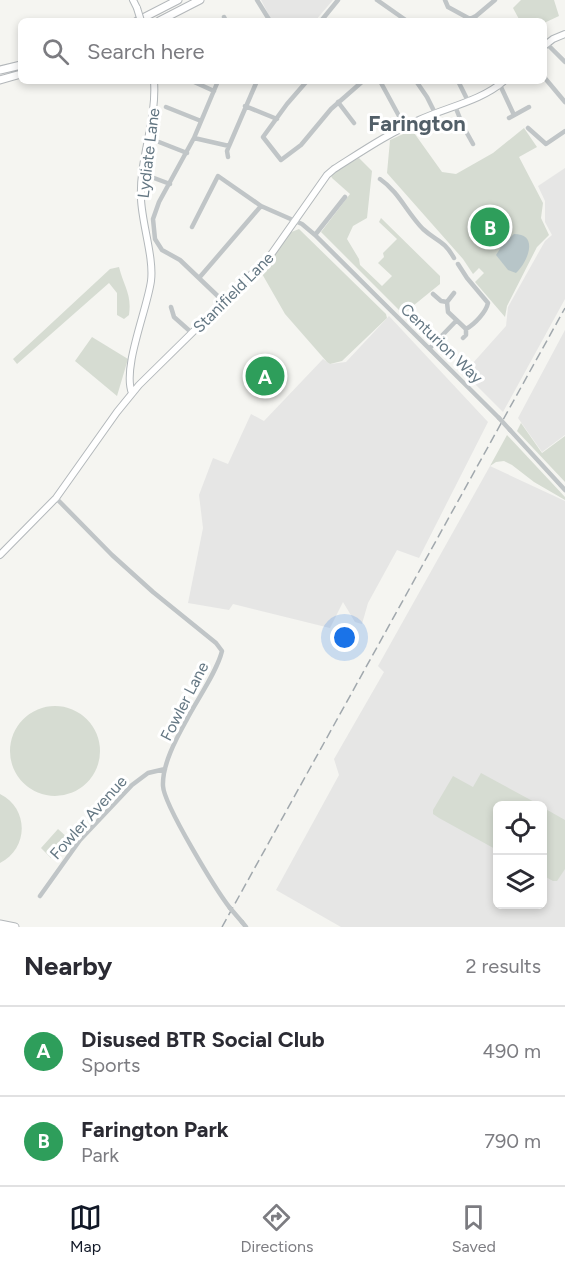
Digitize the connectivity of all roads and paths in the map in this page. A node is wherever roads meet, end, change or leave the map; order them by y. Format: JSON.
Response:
{"nodes":[{"id":1,"x":133,"y":0,"type":"edge"},
{"id":2,"x":178,"y":0,"type":"edge"},
{"id":3,"x":200,"y":0,"type":"edge"},
{"id":4,"x":257,"y":0,"type":"edge"},
{"id":5,"x":338,"y":0,"type":"edge"},
{"id":6,"x":377,"y":0,"type":"edge"},
{"id":7,"x":445,"y":0,"type":"edge"},
{"id":8,"x":495,"y":0,"type":"edge"},
{"id":9,"x":388,"y":3,"type":"edge"},
{"id":10,"x":139,"y":18,"type":"edge"},
{"id":11,"x":145,"y":18,"type":"edge"},
{"id":12,"x":165,"y":18,"type":"edge"},
{"id":13,"x":268,"y":18,"type":"edge"},
{"id":14,"x":323,"y":18,"type":"edge"},
{"id":15,"x":404,"y":18,"type":"edge"},
{"id":16,"x":468,"y":18,"type":"edge"},
{"id":17,"x":472,"y":18,"type":"edge"},
{"id":18,"x":565,"y":34,"type":"edge"},
{"id":19,"x":547,"y":44,"type":"edge"},
{"id":20,"x":547,"y":47,"type":"edge"},
{"id":21,"x":565,"y":62,"type":"edge"},
{"id":22,"x":18,"y":66,"type":"edge"},
{"id":23,"x":0,"y":70,"type":"edge"},
{"id":24,"x":18,"y":75,"type":"edge"},
{"id":25,"x":0,"y":80,"type":"edge"},
{"id":26,"x":547,"y":81,"type":"edge"},
{"id":27,"x":154,"y":84,"type":"edge"},
{"id":28,"x":199,"y":84,"type":"edge"},
{"id":29,"x":217,"y":84,"type":"edge"},
{"id":30,"x":256,"y":84,"type":"edge"},
{"id":31,"x":304,"y":84,"type":"edge"},
{"id":32,"x":359,"y":84,"type":"edge"},
{"id":33,"x":382,"y":84,"type":"edge"},
{"id":34,"x":418,"y":84,"type":"edge"},
{"id":35,"x":460,"y":84,"type":"edge"},
{"id":36,"x":500,"y":84,"type":"edge"},
{"id":37,"x":502,"y":84,"type":"edge"},
{"id":38,"x":214,"y":91,"type":"junction"},
{"id":39,"x":468,"y":101,"type":"junction"},
{"id":40,"x":338,"y":102,"type":"junction"},
{"id":41,"x":565,"y":102,"type":"edge"},
{"id":42,"x":245,"y":106,"type":"junction"},
{"id":43,"x":455,"y":106,"type":"junction"},
{"id":44,"x":166,"y":107,"type":"dead end"},
{"id":45,"x":529,"y":107,"type":"dead end"},
{"id":46,"x":435,"y":113,"type":"junction"},
{"id":47,"x":277,"y":119,"type":"junction"},
{"id":48,"x":201,"y":121,"type":"junction"},
{"id":49,"x":354,"y":123,"type":"dead end"},
{"id":50,"x":405,"y":127,"type":"junction"},
{"id":51,"x":528,"y":128,"type":"dead end"},
{"id":52,"x":565,"y":131,"type":"edge"},
{"id":53,"x":194,"y":138,"type":"junction"},
{"id":54,"x":159,"y":142,"type":"dead end"},
{"id":55,"x":473,"y":144,"type":"dead end"},
{"id":56,"x":229,"y":146,"type":"junction"},
{"id":57,"x":187,"y":153,"type":"junction"},
{"id":58,"x":228,"y":157,"type":"dead end"},
{"id":59,"x":154,"y":178,"type":"dead end"},
{"id":60,"x":380,"y":179,"type":"dead end"},
{"id":61,"x":170,"y":184,"type":"junction"},
{"id":62,"x":345,"y":197,"type":"dead end"},
{"id":63,"x":261,"y":206,"type":"junction"},
{"id":64,"x":295,"y":221,"type":"junction"},
{"id":65,"x":192,"y":227,"type":"dead end"},
{"id":66,"x":315,"y":235,"type":"junction"},
{"id":67,"x":454,"y":258,"type":"dead end"},
{"id":68,"x":458,"y":264,"type":"dead end"},
{"id":69,"x":199,"y":278,"type":"junction"},
{"id":70,"x":454,"y":293,"type":"dead end"},
{"id":71,"x":432,"y":294,"type":"dead end"},
{"id":72,"x":447,"y":302,"type":"junction"},
{"id":73,"x":224,"y":303,"type":"junction"},
{"id":74,"x":171,"y":307,"type":"dead end"},
{"id":75,"x":456,"y":321,"type":"junction"},
{"id":76,"x":466,"y":329,"type":"junction"},
{"id":77,"x":192,"y":333,"type":"junction"},
{"id":78,"x":463,"y":338,"type":"dead end"},
{"id":79,"x":430,"y":348,"type":"junction"},
{"id":80,"x":131,"y":366,"type":"junction"},
{"id":81,"x":139,"y":385,"type":"junction"},
{"id":82,"x":132,"y":393,"type":"junction"},
{"id":83,"x":565,"y":490,"type":"edge"},
{"id":84,"x":56,"y":498,"type":"junction"},
{"id":85,"x":0,"y":555,"type":"edge"},
{"id":86,"x":165,"y":769,"type":"junction"},
{"id":87,"x":40,"y":896,"type":"dead end"},
{"id":88,"x":0,"y":924,"type":"edge"},
{"id":89,"x":15,"y":927,"type":"edge"},
{"id":90,"x":246,"y":927,"type":"edge"}],
"edges":[{"from":1,"to":10,"type":"main road","bridge":true},
{"from":2,"to":11,"type":"highway"},
{"from":3,"to":12,"type":"highway"},
{"from":4,"to":13,"type":"street"},
{"from":5,"to":14,"type":"street"},
{"from":6,"to":9,"type":"street"},
{"from":7,"to":16,"type":"street"},
{"from":8,"to":17,"type":"street"},
{"from":9,"to":15,"type":"street"},
{"from":18,"to":19,"type":"main road"},
{"from":20,"to":21,"type":"street"},
{"from":22,"to":23,"type":"highway"},
{"from":24,"to":25,"type":"highway"},
{"from":26,"to":41,"type":"street"},
{"from":27,"to":80,"type":"main road","name":"Lydiate Lane"},
{"from":28,"to":38,"type":"street"},
{"from":29,"to":38,"type":"street"},
{"from":30,"to":42,"type":"street"},
{"from":31,"to":47,"type":"street"},
{"from":32,"to":40,"type":"street"},
{"from":33,"to":50,"type":"street"},
{"from":34,"to":46,"type":"street"},
{"from":35,"to":39,"type":"street"},
{"from":36,"to":39,"type":"main road","name":"Stanifield Lane"},
{"from":37,"to":45,"type":"street"},
{"from":38,"to":48,"type":"street"},
{"from":39,"to":43,"type":"main road","name":"Stanifield Lane"},
{"from":40,"to":47,"type":"street"},
{"from":40,"to":49,"type":"street"},
{"from":42,"to":47,"type":"street"},
{"from":42,"to":56,"type":"street"},
{"from":43,"to":46,"type":"main road","name":"Stanifield Lane"},
{"from":43,"to":55,"type":"street"},
{"from":44,"to":48,"type":"street"},
{"from":46,"to":50,"type":"main road","name":"Stanifield Lane"},
{"from":48,"to":53,"type":"street"},
{"from":50,"to":64,"type":"main road","name":"Stanifield Lane"},
{"from":51,"to":52,"type":"street"},
{"from":53,"to":56,"type":"street"},
{"from":53,"to":57,"type":"street"},
{"from":54,"to":57,"type":"street"},
{"from":56,"to":58,"type":"street"},
{"from":57,"to":61,"type":"street"},
{"from":59,"to":61,"type":"street"},
{"from":60,"to":67,"type":"street"},
{"from":61,"to":69,"type":"street"},
{"from":62,"to":66,"type":"street"},
{"from":63,"to":64,"type":"street","name":"Centurion Way"},
{"from":63,"to":65,"type":"street","name":"Centurion Way"},
{"from":63,"to":69,"type":"street"},
{"from":64,"to":66,"type":"street","name":"Centurion Way"},
{"from":64,"to":73,"type":"main road","name":"Stanifield Lane"},
{"from":66,"to":79,"type":"street","name":"Centurion Way"},
{"from":68,"to":76,"type":"street"},
{"from":69,"to":73,"type":"street"},
{"from":70,"to":72,"type":"street"},
{"from":71,"to":72,"type":"street"},
{"from":72,"to":75,"type":"street"},
{"from":73,"to":77,"type":"main road","name":"Stanifield Lane"},
{"from":74,"to":77,"type":"street"},
{"from":75,"to":76,"type":"street"},
{"from":75,"to":79,"type":"street"},
{"from":76,"to":78,"type":"street"},
{"from":77,"to":81,"type":"main road","name":"Stanifield Lane"},
{"from":79,"to":83,"type":"street","name":"Centurion Way","bridge":true},
{"from":80,"to":81,"type":"main road"},
{"from":80,"to":82,"type":"main road","name":"Lydiate Lane"},
{"from":81,"to":82,"type":"main road","name":"Stanifield Lane"},
{"from":82,"to":84,"type":"main road","name":"Stanifield Lane"},
{"from":84,"to":85,"type":"main road","name":"Stanifield Lane"},
{"from":84,"to":86,"type":"street","name":"Fowler Lane"},
{"from":86,"to":87,"type":"street","name":"Fowler Avenue"},
{"from":86,"to":90,"type":"street","name":"Fowler Lane","bridge":true},
{"from":88,"to":89,"type":"highway"}]}
